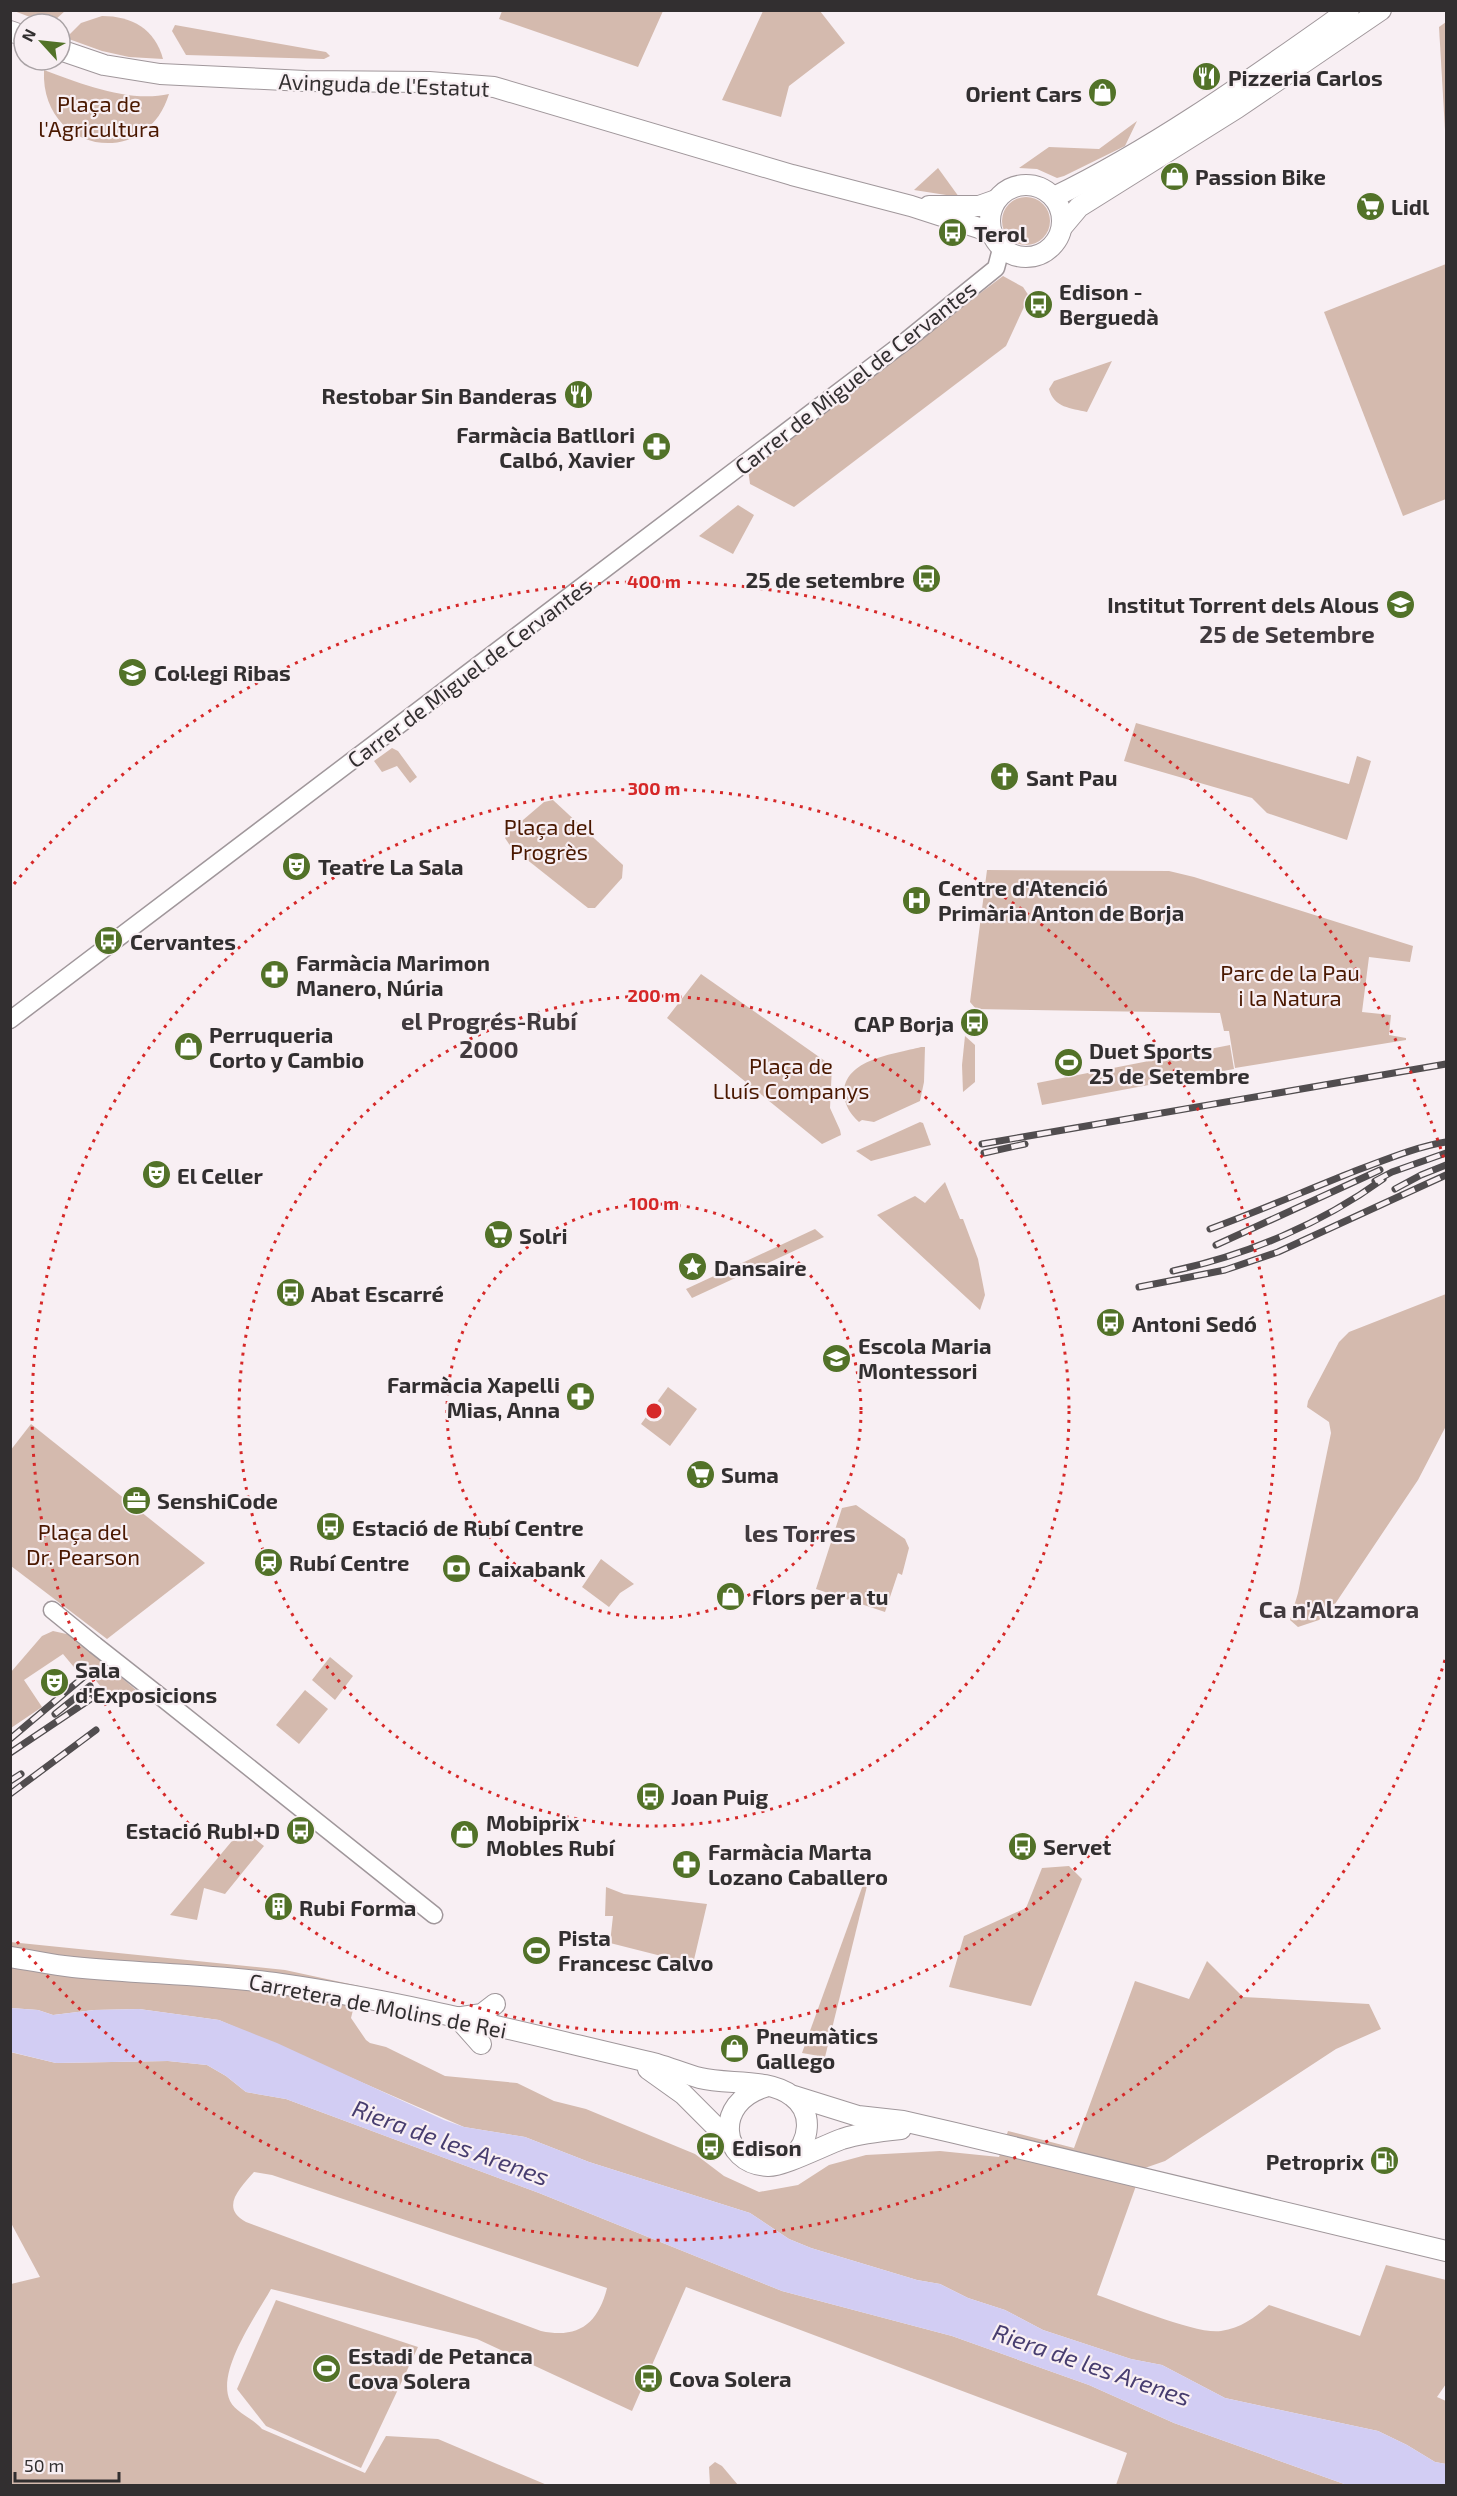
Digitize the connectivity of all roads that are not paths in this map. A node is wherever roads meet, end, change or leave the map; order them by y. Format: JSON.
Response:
{"nodes":[{"id":1,"x":1349,"y":10,"type":"edge"},
{"id":2,"x":1381,"y":10,"type":"edge"},
{"id":3,"x":72,"y":54,"type":"edge"},
{"id":4,"x":1054,"y":196,"type":"junction"},
{"id":5,"x":996,"y":200,"type":"junction"},
{"id":6,"x":911,"y":206,"type":"junction"},
{"id":7,"x":1063,"y":225,"type":"junction"},
{"id":8,"x":997,"y":242,"type":"junction"},
{"id":9,"x":10,"y":1020,"type":"edge"},
{"id":10,"x":52,"y":1610,"type":"dead end"},
{"id":11,"x":434,"y":1914,"type":"dead end"},
{"id":12,"x":10,"y":1957,"type":"edge"},
{"id":13,"x":495,"y":2004,"type":"dead end"},
{"id":14,"x":457,"y":2018,"type":"junction"},
{"id":15,"x":481,"y":2044,"type":"dead end"},
{"id":16,"x":636,"y":2060,"type":"junction"},
{"id":17,"x":765,"y":2087,"type":"junction"},
{"id":18,"x":794,"y":2096,"type":"junction"},
{"id":19,"x":927,"y":2128,"type":"junction"},
{"id":20,"x":732,"y":2143,"type":"junction"},
{"id":21,"x":791,"y":2158,"type":"junction"},
{"id":22,"x":1446,"y":2251,"type":"edge"}],
"edges":[{"from":1,"to":4,"type":"main road"},
{"from":2,"to":7,"type":"main road"},
{"from":3,"to":6,"type":"main road","name":"Avinguda de l'Estatut"},
{"from":4,"to":5,"type":"main road"},
{"from":4,"to":7,"type":"main road"},
{"from":5,"to":6,"type":"main road","name":"Avinguda de l'Estatut"},
{"from":5,"to":8,"type":"main road"},
{"from":6,"to":8,"type":"main road","name":"Avinguda de l'Estatut"},
{"from":7,"to":8,"type":"main road"},
{"from":8,"to":9,"type":"street","name":"Carrer de Miguel de Cervantes"},
{"from":10,"to":11,"type":"street","bridge":true},
{"from":12,"to":14,"type":"main road","name":"Carretera de Molins de Rei"},
{"from":13,"to":14,"type":"main road"},
{"from":14,"to":15,"type":"main road"},
{"from":14,"to":16,"type":"main road","name":"Carretera de Molins de Rei"},
{"from":16,"to":17,"type":"main road","name":"Carretera de Molins de Rei"},
{"from":16,"to":20,"type":"main road","name":"Carretera de Molins de Rei"},
{"from":17,"to":18,"type":"main road","name":"Carretera de Molins de Rei"},
{"from":17,"to":20,"type":"main road"},
{"from":18,"to":19,"type":"main road","name":"Carretera de Molins de Rei"},
{"from":18,"to":21,"type":"main road"},
{"from":19,"to":21,"type":"main road","name":"Carretera de Molins de Rei"},
{"from":19,"to":22,"type":"main road","name":"Carretera de Molins de Rei"},
{"from":20,"to":21,"type":"main road","name":"Carretera de Molins de Rei"}]}
